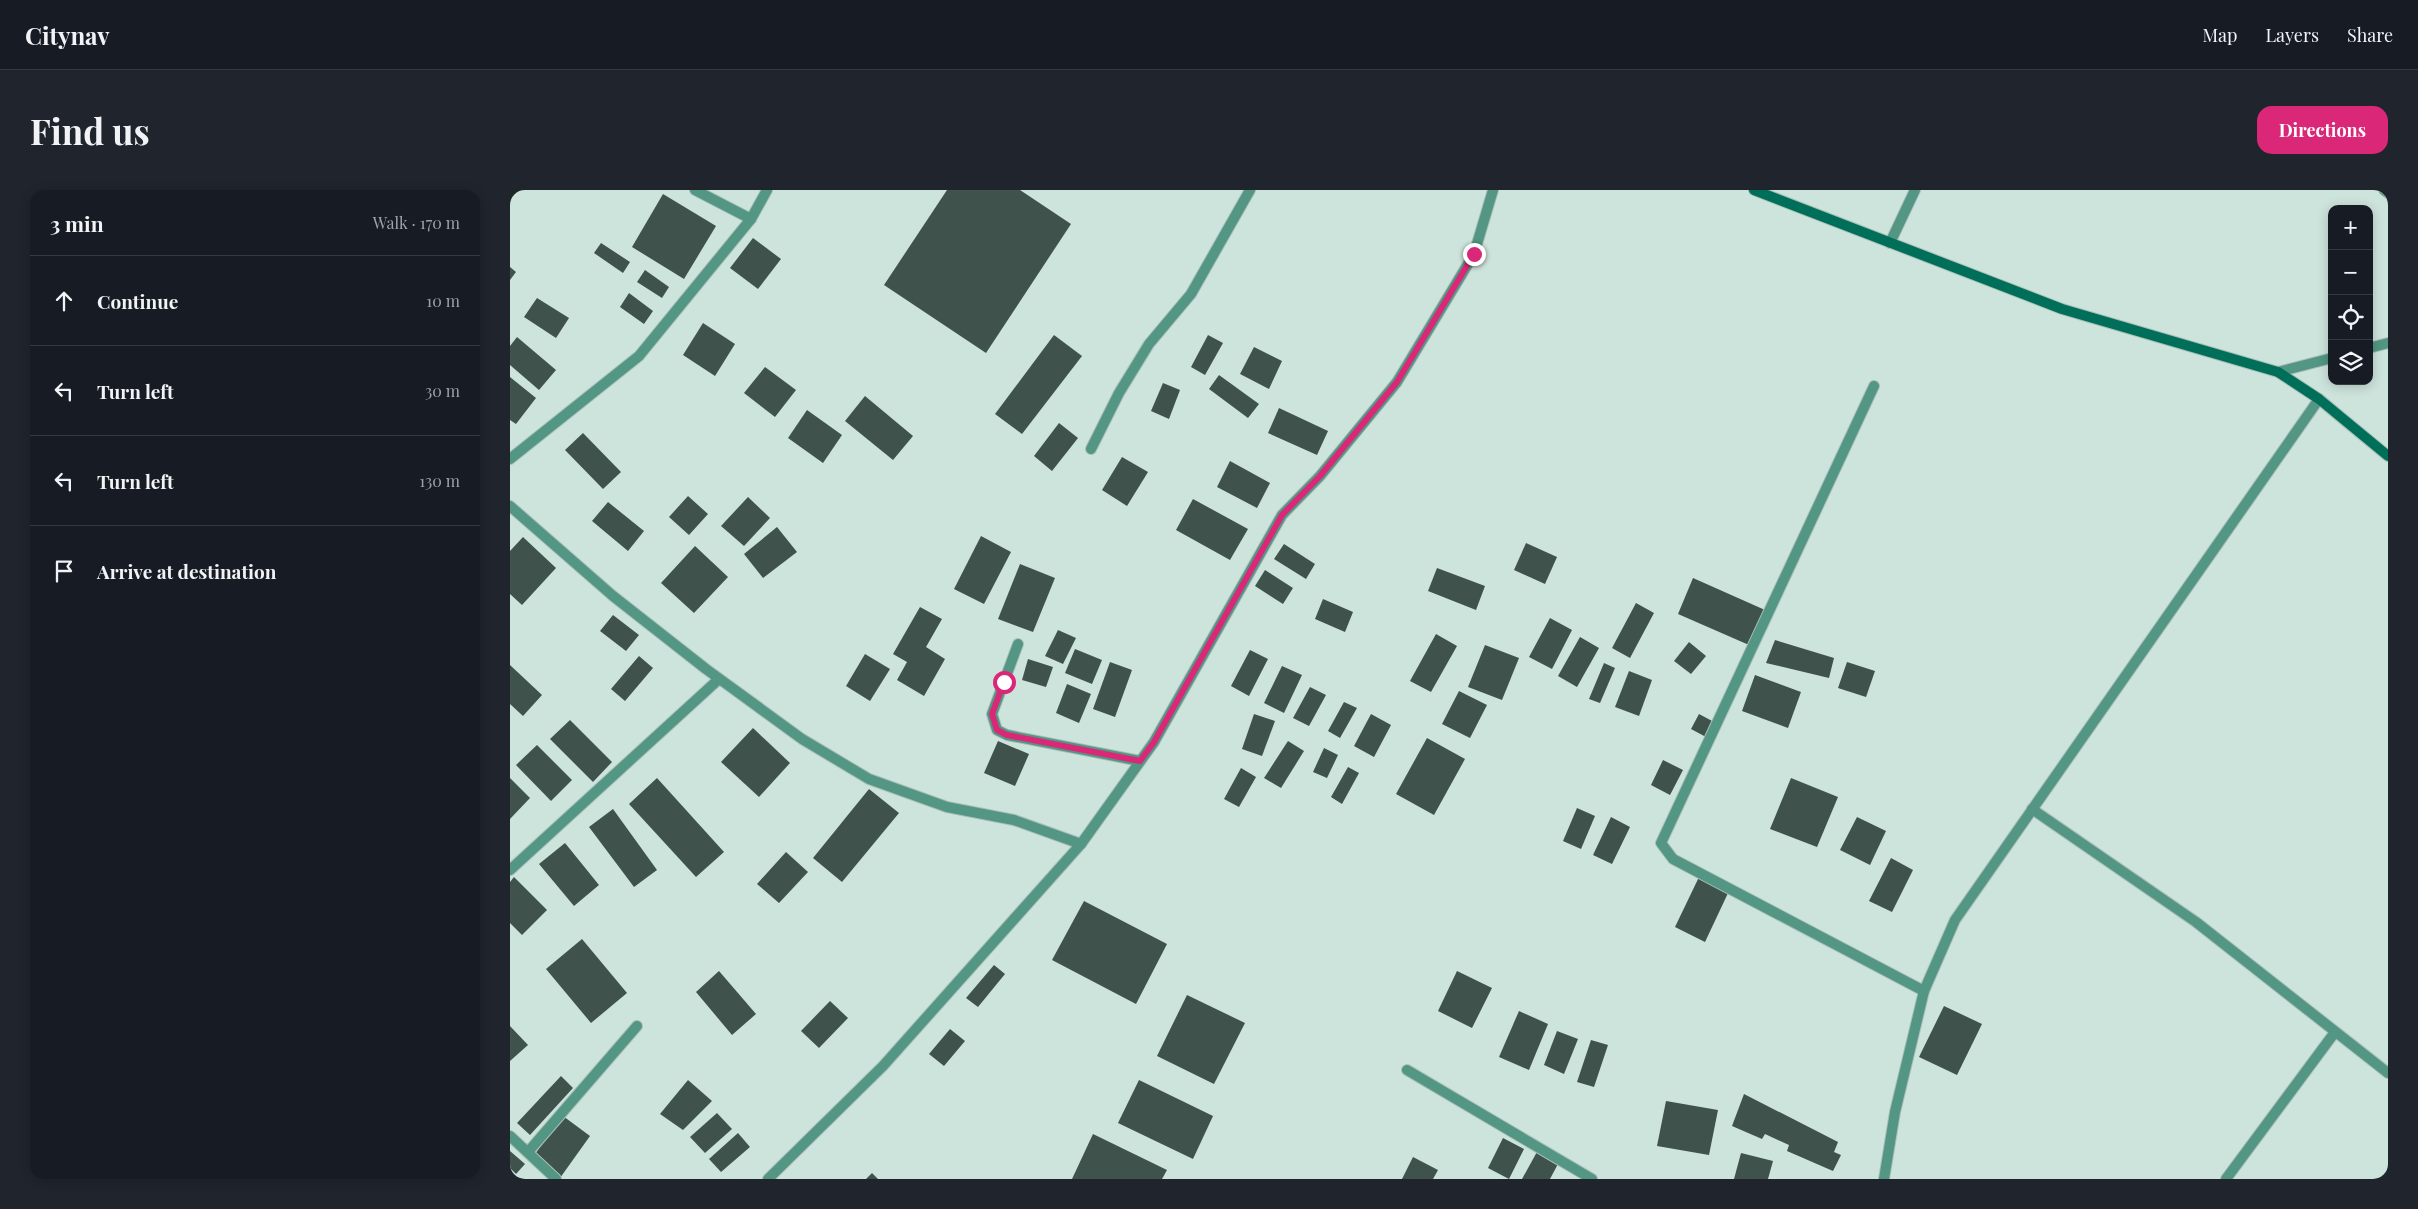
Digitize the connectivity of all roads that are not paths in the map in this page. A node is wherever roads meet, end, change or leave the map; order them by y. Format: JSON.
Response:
{"nodes":[{"id":1,"x":695,"y":190,"type":"edge"},
{"id":2,"x":767,"y":190,"type":"edge"},
{"id":3,"x":1250,"y":190,"type":"edge"},
{"id":4,"x":1493,"y":190,"type":"edge"},
{"id":5,"x":1754,"y":190,"type":"edge"},
{"id":6,"x":1915,"y":190,"type":"edge"},
{"id":7,"x":2384,"y":190,"type":"edge"},
{"id":8,"x":2388,"y":193,"type":"edge"},
{"id":9,"x":751,"y":220,"type":"junction"},
{"id":10,"x":1890,"y":243,"type":"junction"},
{"id":11,"x":2388,"y":343,"type":"edge"},
{"id":12,"x":2373,"y":347,"type":"edge"},
{"id":13,"x":2328,"y":359,"type":"edge"},
{"id":14,"x":2278,"y":372,"type":"junction"},
{"id":15,"x":1874,"y":386,"type":"dead end"},
{"id":16,"x":2319,"y":399,"type":"junction"},
{"id":17,"x":1091,"y":449,"type":"dead end"},
{"id":18,"x":2388,"y":456,"type":"edge"},
{"id":19,"x":510,"y":459,"type":"edge"},
{"id":20,"x":510,"y":506,"type":"edge"},
{"id":21,"x":1018,"y":644,"type":"dead end"},
{"id":22,"x":719,"y":679,"type":"junction"},
{"id":23,"x":1140,"y":761,"type":"junction"},
{"id":24,"x":2032,"y":809,"type":"junction"},
{"id":25,"x":1081,"y":844,"type":"junction"},
{"id":26,"x":510,"y":870,"type":"edge"},
{"id":27,"x":1924,"y":992,"type":"junction"},
{"id":28,"x":637,"y":1026,"type":"dead end"},
{"id":29,"x":2335,"y":1032,"type":"junction"},
{"id":30,"x":1407,"y":1070,"type":"dead end"},
{"id":31,"x":2388,"y":1073,"type":"edge"},
{"id":32,"x":510,"y":1136,"type":"edge"},
{"id":33,"x":528,"y":1152,"type":"junction"},
{"id":34,"x":556,"y":1179,"type":"edge"},
{"id":35,"x":768,"y":1179,"type":"edge"},
{"id":36,"x":1592,"y":1179,"type":"edge"},
{"id":37,"x":1884,"y":1179,"type":"edge"},
{"id":38,"x":2226,"y":1179,"type":"edge"}],
"edges":[{"from":1,"to":9,"type":"street"},
{"from":2,"to":9,"type":"street"},
{"from":3,"to":17,"type":"street"},
{"from":4,"to":23,"type":"street"},
{"from":5,"to":10,"type":"main road"},
{"from":6,"to":10,"type":"street"},
{"from":7,"to":8,"type":"street"},
{"from":9,"to":19,"type":"street"},
{"from":10,"to":14,"type":"main road"},
{"from":11,"to":12,"type":"street"},
{"from":13,"to":14,"type":"street"},
{"from":14,"to":16,"type":"main road"},
{"from":15,"to":27,"type":"street"},
{"from":16,"to":18,"type":"main road"},
{"from":16,"to":24,"type":"street"},
{"from":20,"to":22,"type":"street"},
{"from":21,"to":23,"type":"street"},
{"from":22,"to":25,"type":"street"},
{"from":22,"to":26,"type":"street"},
{"from":23,"to":25,"type":"street"},
{"from":24,"to":27,"type":"street"},
{"from":24,"to":29,"type":"street"},
{"from":25,"to":35,"type":"street"},
{"from":27,"to":37,"type":"street"},
{"from":28,"to":33,"type":"street"},
{"from":29,"to":31,"type":"street"},
{"from":29,"to":38,"type":"street"},
{"from":30,"to":36,"type":"street"},
{"from":32,"to":33,"type":"street"},
{"from":33,"to":34,"type":"street"}]}
